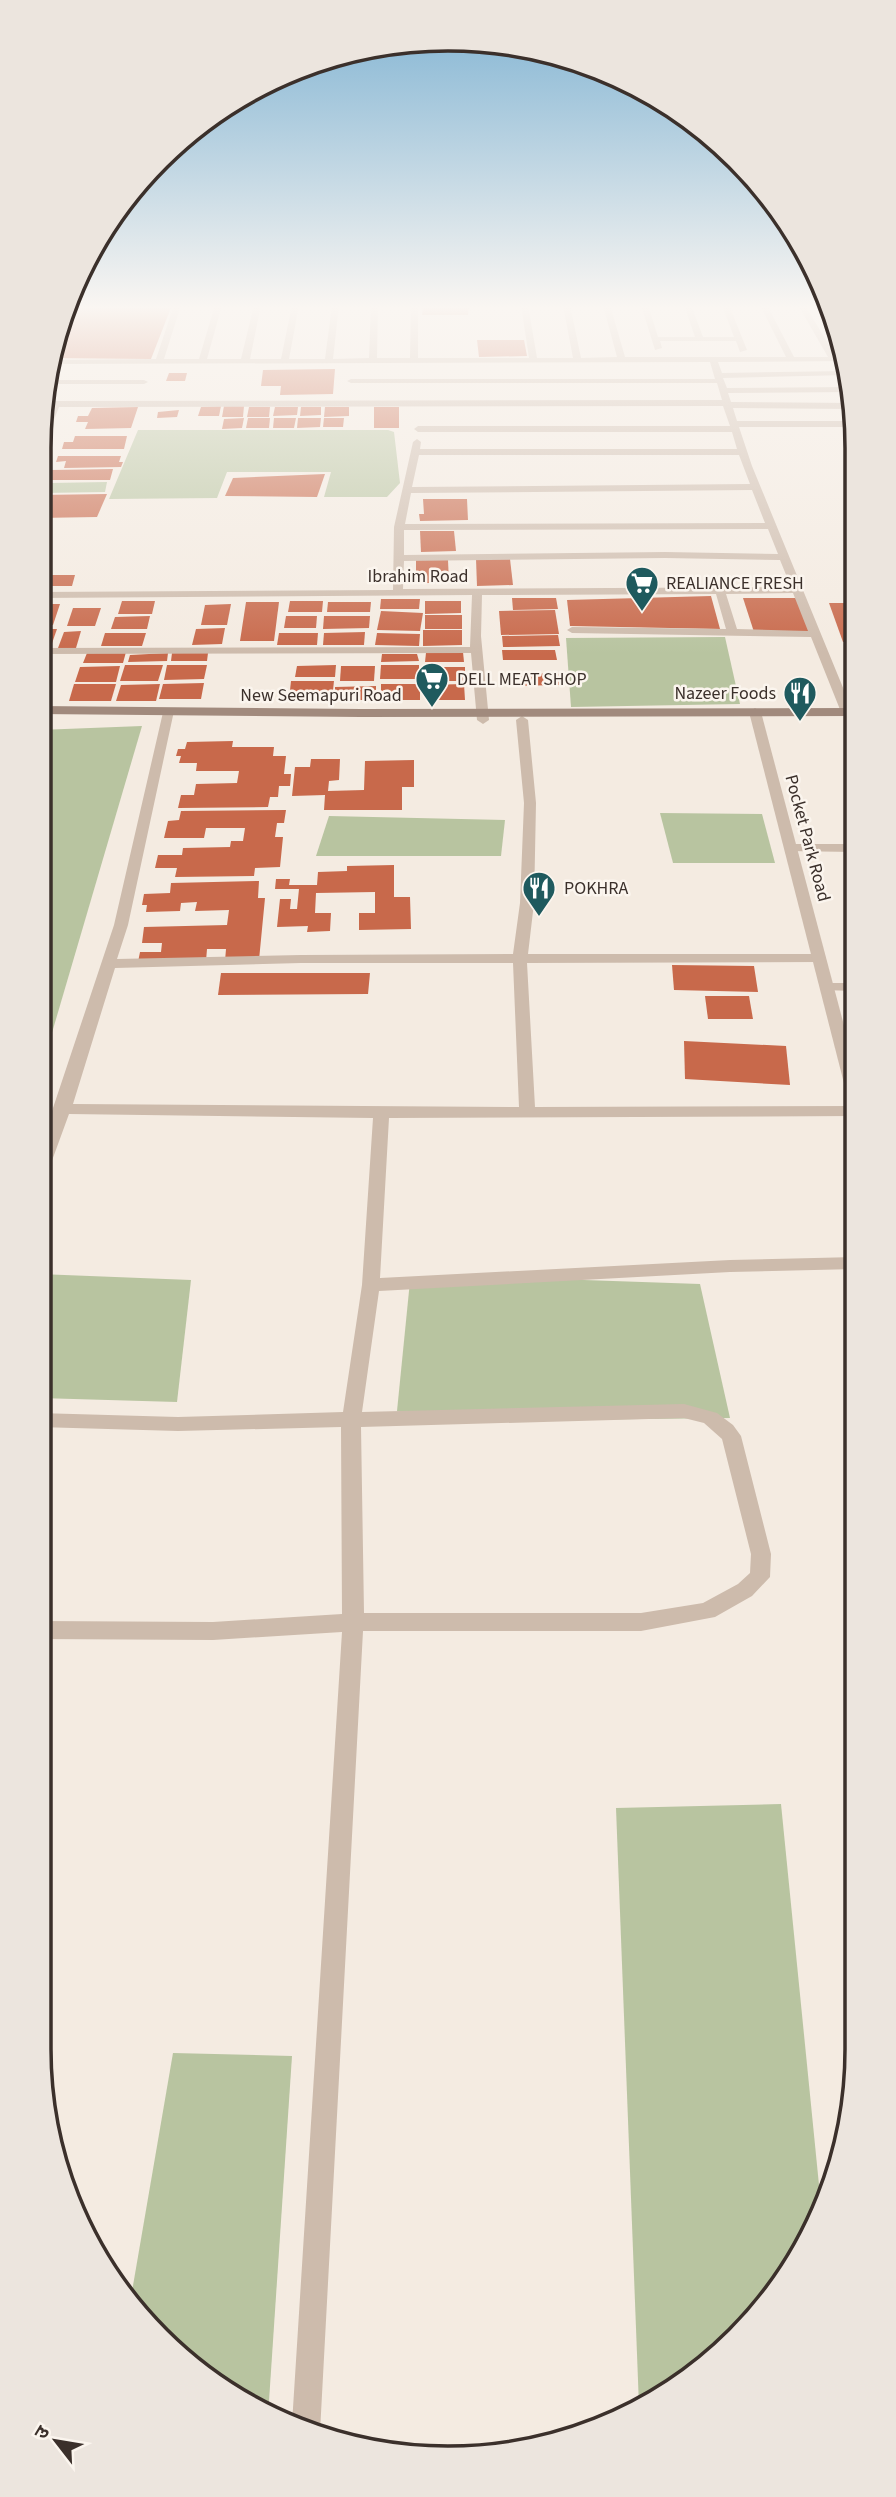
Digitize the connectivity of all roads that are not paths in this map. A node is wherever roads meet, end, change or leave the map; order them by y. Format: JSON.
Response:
{"nodes":[{"id":1,"x":418,"y":422,"type":"edge"},
{"id":2,"x":733,"y":422,"type":"edge"},
{"id":3,"x":844,"y":424,"type":"edge"},
{"id":4,"x":734,"y":426,"type":"junction"},
{"id":5,"x":418,"y":429,"type":"junction"},
{"id":6,"x":416,"y":452,"type":"junction"},
{"id":7,"x":743,"y":452,"type":"junction"},
{"id":8,"x":756,"y":487,"type":"junction"},
{"id":9,"x":406,"y":490,"type":"junction"},
{"id":10,"x":772,"y":526,"type":"junction"},
{"id":11,"x":399,"y":527,"type":"junction"},
{"id":12,"x":784,"y":557,"type":"junction"},
{"id":13,"x":399,"y":558,"type":"junction"},
{"id":14,"x":798,"y":590,"type":"junction"},
{"id":15,"x":720,"y":591,"type":"junction"},
{"id":16,"x":398,"y":593,"type":"junction"},
{"id":17,"x":477,"y":593,"type":"junction"},
{"id":18,"x":51,"y":595,"type":"edge"},
{"id":19,"x":572,"y":630,"type":"dead end"},
{"id":20,"x":733,"y":634,"type":"junction"},
{"id":21,"x":816,"y":634,"type":"junction"},
{"id":22,"x":477,"y":650,"type":"junction"},
{"id":23,"x":51,"y":651,"type":"edge"},
{"id":24,"x":845,"y":698,"type":"edge"},
{"id":25,"x":51,"y":711,"type":"edge"},
{"id":26,"x":845,"y":714,"type":"edge"},
{"id":27,"x":167,"y":715,"type":"junction"},
{"id":28,"x":756,"y":715,"type":"junction"},
{"id":29,"x":483,"y":716,"type":"junction"},
{"id":30,"x":51,"y":719,"type":"edge"},
{"id":31,"x":522,"y":720,"type":"junction"},
{"id":32,"x":791,"y":848,"type":"junction"},
{"id":33,"x":845,"y":848,"type":"edge"},
{"id":34,"x":819,"y":958,"type":"junction"},
{"id":35,"x":520,"y":959,"type":"junction"},
{"id":36,"x":108,"y":964,"type":"junction"},
{"id":37,"x":827,"y":987,"type":"junction"},
{"id":38,"x":845,"y":987,"type":"edge"},
{"id":39,"x":845,"y":1057,"type":"edge"},
{"id":40,"x":63,"y":1109,"type":"junction"},
{"id":41,"x":845,"y":1111,"type":"edge"},
{"id":42,"x":527,"y":1112,"type":"junction"},
{"id":43,"x":381,"y":1113,"type":"junction"},
{"id":44,"x":51,"y":1142,"type":"edge"},
{"id":45,"x":845,"y":1263,"type":"edge"},
{"id":46,"x":371,"y":1285,"type":"junction"},
{"id":47,"x":51,"y":1420,"type":"edge"},
{"id":48,"x":351,"y":1420,"type":"junction"},
{"id":49,"x":353,"y":1622,"type":"junction"},
{"id":50,"x":51,"y":1630,"type":"edge"},
{"id":51,"x":307,"y":2420,"type":"edge"}],
"edges":[{"from":1,"to":5,"type":"street"},
{"from":2,"to":4,"type":"street"},
{"from":3,"to":4,"type":"street"},
{"from":4,"to":5,"type":"street"},
{"from":4,"to":7,"type":"street"},
{"from":5,"to":6,"type":"street"},
{"from":6,"to":7,"type":"street"},
{"from":6,"to":9,"type":"street"},
{"from":7,"to":8,"type":"street"},
{"from":8,"to":9,"type":"street"},
{"from":8,"to":10,"type":"street"},
{"from":9,"to":11,"type":"street"},
{"from":10,"to":11,"type":"street"},
{"from":10,"to":12,"type":"street"},
{"from":11,"to":13,"type":"street"},
{"from":12,"to":13,"type":"street"},
{"from":12,"to":14,"type":"street"},
{"from":13,"to":16,"type":"street"},
{"from":14,"to":15,"type":"street","name":"Ibrahim Road"},
{"from":14,"to":21,"type":"street"},
{"from":15,"to":17,"type":"street","name":"Ibrahim Road"},
{"from":15,"to":20,"type":"street"},
{"from":16,"to":17,"type":"street","name":"Ibrahim Road"},
{"from":16,"to":18,"type":"street","name":"Ibrahim Road"},
{"from":17,"to":22,"type":"street"},
{"from":19,"to":20,"type":"street"},
{"from":20,"to":21,"type":"street"},
{"from":21,"to":24,"type":"street"},
{"from":22,"to":23,"type":"street"},
{"from":22,"to":29,"type":"street"},
{"from":25,"to":27,"type":"main road","name":"New Seemapuri Road"},
{"from":26,"to":28,"type":"main road","name":"New Seemapuri Road"},
{"from":27,"to":29,"type":"main road","name":"New Seemapuri Road"},
{"from":27,"to":30,"type":"main road","name":"New Seemapuri Road"},
{"from":27,"to":36,"type":"street"},
{"from":28,"to":29,"type":"main road","name":"New Seemapuri Road"},
{"from":28,"to":31,"type":"main road","name":"New Seemapuri Road"},
{"from":28,"to":32,"type":"street","name":"Pocket Park Road"},
{"from":29,"to":31,"type":"main road","name":"New Seemapuri Road"},
{"from":31,"to":35,"type":"street"},
{"from":32,"to":33,"type":"street"},
{"from":32,"to":34,"type":"street","name":"Pocket Park Road"},
{"from":34,"to":35,"type":"street"},
{"from":34,"to":37,"type":"street","name":"Pocket Park Road"},
{"from":35,"to":36,"type":"street"},
{"from":35,"to":42,"type":"street"},
{"from":36,"to":40,"type":"street"},
{"from":37,"to":38,"type":"street"},
{"from":37,"to":39,"type":"street","name":"Pocket Park Road"},
{"from":40,"to":43,"type":"street"},
{"from":40,"to":44,"type":"street"},
{"from":41,"to":42,"type":"street"},
{"from":42,"to":43,"type":"street"},
{"from":43,"to":46,"type":"street"},
{"from":45,"to":46,"type":"street"},
{"from":46,"to":48,"type":"street"},
{"from":47,"to":48,"type":"street"},
{"from":48,"to":49,"type":"street"},
{"from":48,"to":49,"type":"street"},
{"from":49,"to":50,"type":"street"},
{"from":49,"to":51,"type":"street"}]}
